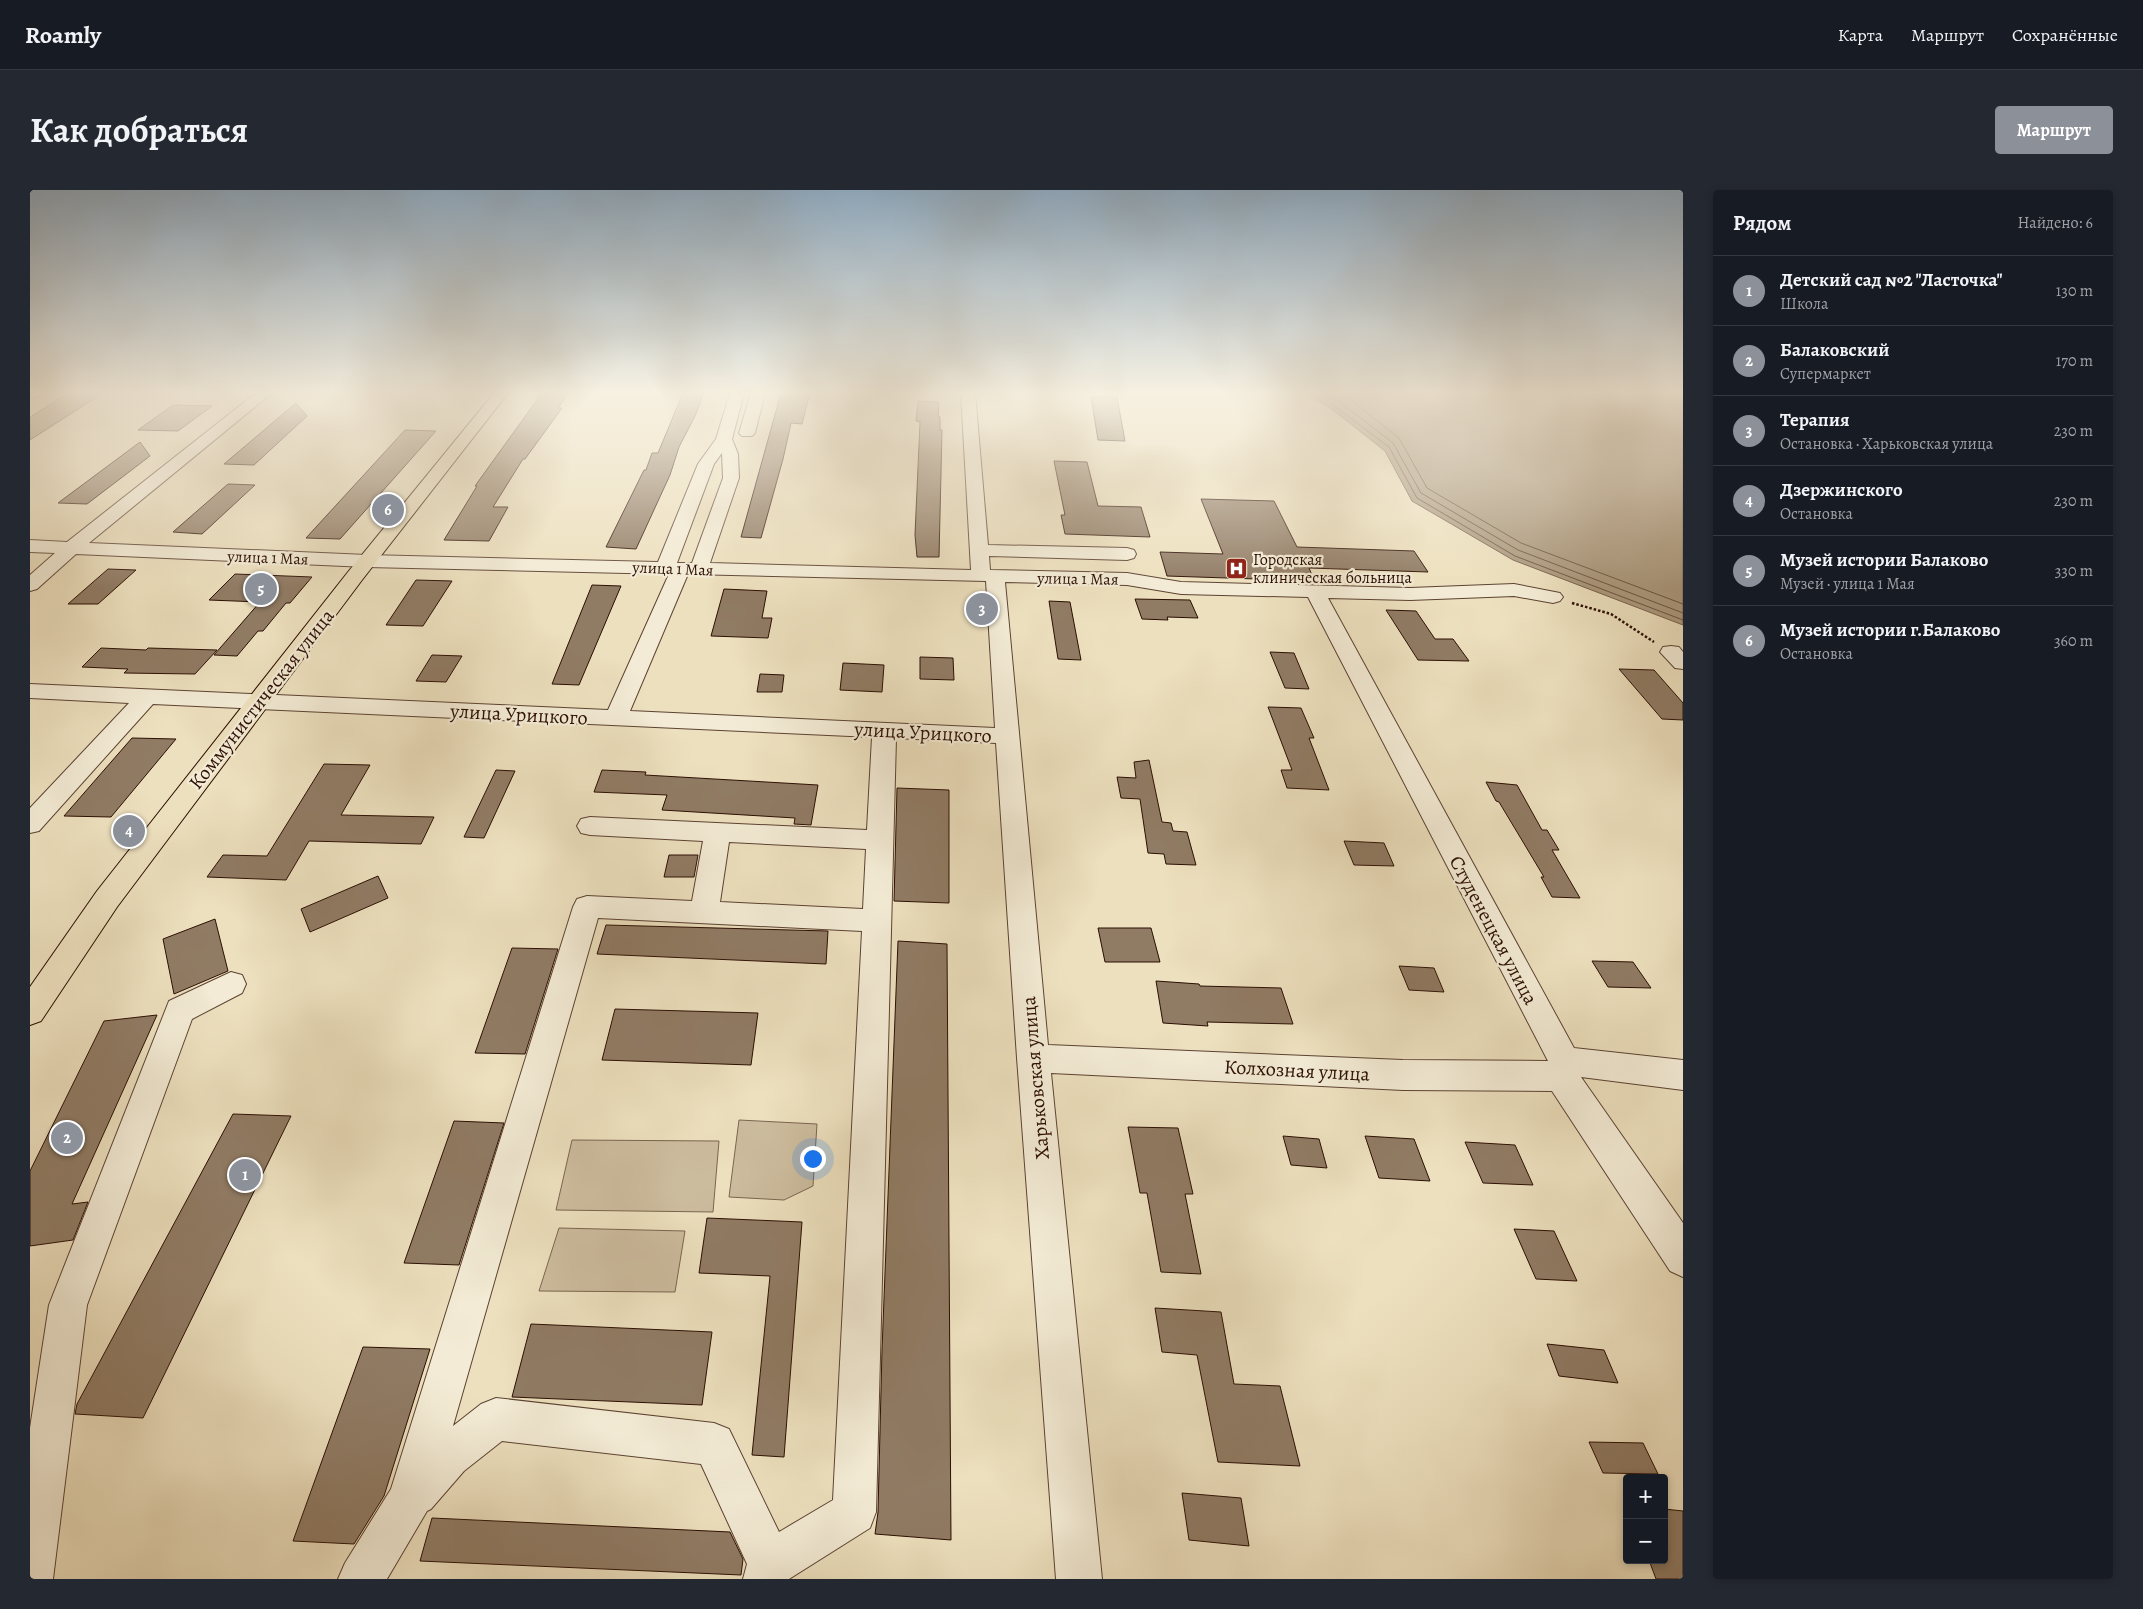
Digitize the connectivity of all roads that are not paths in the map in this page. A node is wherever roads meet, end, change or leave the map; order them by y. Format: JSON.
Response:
{"nodes":[{"id":1,"x":184,"y":458,"type":"edge"},
{"id":2,"x":449,"y":458,"type":"edge"},
{"id":3,"x":710,"y":458,"type":"edge"},
{"id":4,"x":730,"y":458,"type":"edge"},
{"id":5,"x":974,"y":458,"type":"edge"},
{"id":6,"x":30,"y":546,"type":"edge"},
{"id":7,"x":71,"y":548,"type":"junction"},
{"id":8,"x":1126,"y":554,"type":"dead end"},
{"id":9,"x":367,"y":561,"type":"junction"},
{"id":10,"x":985,"y":567,"type":"junction"},
{"id":11,"x":682,"y":568,"type":"junction"},
{"id":12,"x":30,"y":585,"type":"edge"},
{"id":13,"x":1315,"y":592,"type":"junction"},
{"id":14,"x":1553,"y":597,"type":"road end"},
{"id":15,"x":30,"y":691,"type":"edge"},
{"id":16,"x":148,"y":696,"type":"junction"},
{"id":17,"x":258,"y":701,"type":"junction"},
{"id":18,"x":616,"y":718,"type":"junction"},
{"id":19,"x":884,"y":731,"type":"junction"},
{"id":20,"x":1007,"y":736,"type":"junction"},
{"id":21,"x":30,"y":824,"type":"edge"},
{"id":22,"x":590,"y":826,"type":"dead end"},
{"id":23,"x":718,"y":832,"type":"junction"},
{"id":24,"x":880,"y":840,"type":"junction"},
{"id":25,"x":704,"y":912,"type":"junction"},
{"id":26,"x":877,"y":920,"type":"junction"},
{"id":27,"x":231,"y":984,"type":"dead end"},
{"id":28,"x":30,"y":1012,"type":"edge"},
{"id":29,"x":1033,"y":1058,"type":"junction"},
{"id":30,"x":1562,"y":1068,"type":"junction"},
{"id":31,"x":1683,"y":1075,"type":"edge"},
{"id":32,"x":1683,"y":1258,"type":"edge"},
{"id":33,"x":410,"y":1500,"type":"junction"},
{"id":34,"x":768,"y":1571,"type":"edge"},
{"id":35,"x":30,"y":1579,"type":"edge"},
{"id":36,"x":361,"y":1579,"type":"edge"},
{"id":37,"x":1079,"y":1579,"type":"edge"}],
"edges":[{"from":1,"to":7,"type":"street"},
{"from":2,"to":9,"type":"main road","name":"Коммунистическая улица"},
{"from":3,"to":11,"type":"street"},
{"from":4,"to":11,"type":"street"},
{"from":5,"to":10,"type":"street","name":"Харьковская улица"},
{"from":6,"to":7,"type":"street","name":"улица 1 Мая"},
{"from":7,"to":9,"type":"street","name":"улица 1 Мая"},
{"from":7,"to":12,"type":"street"},
{"from":8,"to":10,"type":"street"},
{"from":9,"to":11,"type":"street","name":"улица 1 Мая"},
{"from":9,"to":17,"type":"main road","name":"Коммунистическая улица"},
{"from":10,"to":11,"type":"street","name":"улица 1 Мая"},
{"from":10,"to":13,"type":"street","name":"улица 1 Мая"},
{"from":10,"to":20,"type":"street","name":"Харьковская улица"},
{"from":11,"to":18,"type":"street"},
{"from":13,"to":14,"type":"street","name":"улица 1 Мая"},
{"from":13,"to":30,"type":"street","name":"Студенецкая улица"},
{"from":15,"to":16,"type":"street","name":"улица Урицкого"},
{"from":16,"to":17,"type":"street","name":"улица Урицкого"},
{"from":16,"to":21,"type":"street"},
{"from":17,"to":18,"type":"street","name":"улица Урицкого"},
{"from":17,"to":28,"type":"main road","name":"Коммунистическая улица"},
{"from":18,"to":19,"type":"street","name":"улица Урицкого"},
{"from":19,"to":20,"type":"street","name":"улица Урицкого"},
{"from":19,"to":24,"type":"street"},
{"from":20,"to":29,"type":"street","name":"Харьковская улица"},
{"from":22,"to":23,"type":"street"},
{"from":23,"to":24,"type":"street"},
{"from":23,"to":25,"type":"street"},
{"from":24,"to":26,"type":"street"},
{"from":25,"to":26,"type":"street"},
{"from":25,"to":33,"type":"street"},
{"from":26,"to":34,"type":"street"},
{"from":27,"to":35,"type":"street"},
{"from":29,"to":30,"type":"street","name":"Колхозная улица"},
{"from":29,"to":37,"type":"street","name":"Харьковская улица"},
{"from":30,"to":31,"type":"street","name":"Колхозная улица"},
{"from":30,"to":32,"type":"street","name":"Студенецкая улица"},
{"from":33,"to":34,"type":"street"},
{"from":33,"to":36,"type":"street"}]}
